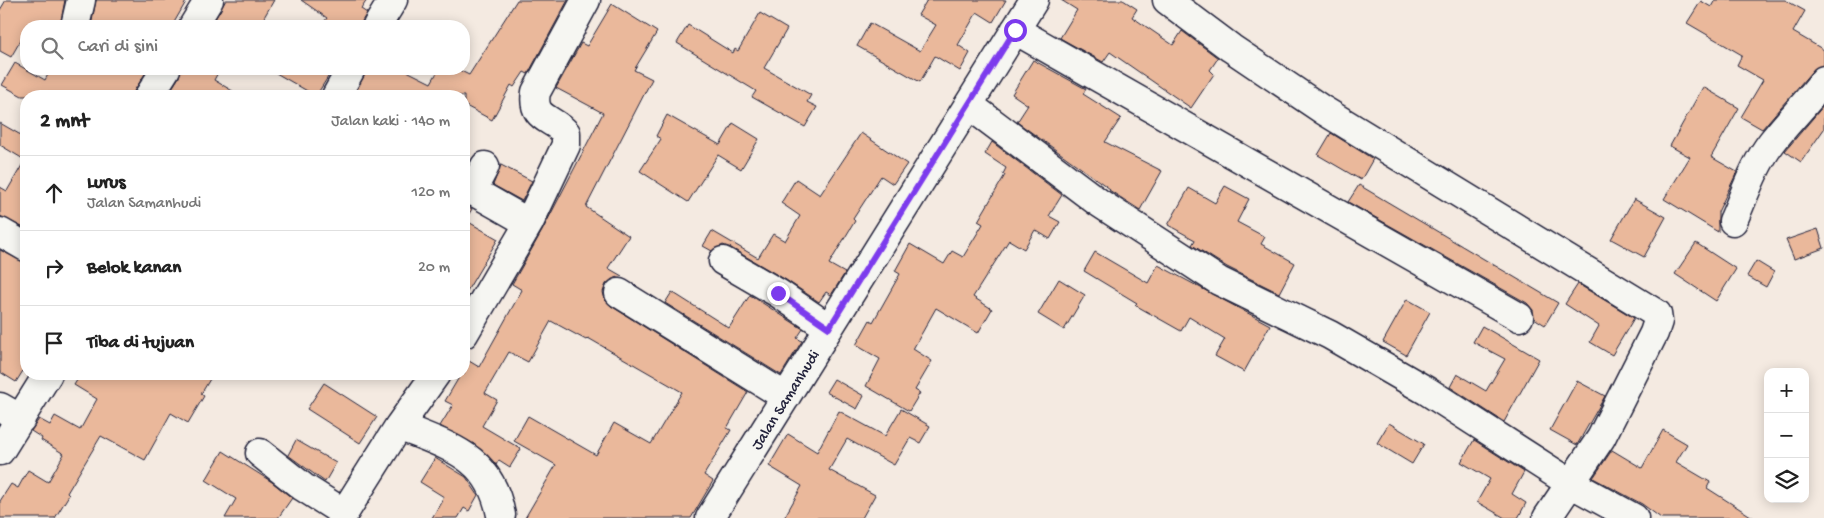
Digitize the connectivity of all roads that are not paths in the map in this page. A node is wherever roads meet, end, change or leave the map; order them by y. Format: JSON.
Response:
{"nodes":[{"id":1,"x":81,"y":0,"type":"edge"},
{"id":2,"x":209,"y":0,"type":"edge"},
{"id":3,"x":393,"y":0,"type":"edge"},
{"id":4,"x":586,"y":0,"type":"edge"},
{"id":5,"x":1034,"y":0,"type":"edge"},
{"id":6,"x":1166,"y":0,"type":"edge"},
{"id":7,"x":77,"y":20,"type":"edge"},
{"id":8,"x":197,"y":20,"type":"edge"},
{"id":9,"x":381,"y":20,"type":"edge"},
{"id":10,"x":1015,"y":30,"type":"junction"},
{"id":11,"x":162,"y":75,"type":"edge"},
{"id":12,"x":348,"y":75,"type":"edge"},
{"id":13,"x":1824,"y":80,"type":"edge"},
{"id":14,"x":153,"y":90,"type":"edge"},
{"id":15,"x":339,"y":90,"type":"edge"},
{"id":16,"x":969,"y":104,"type":"junction"},
{"id":17,"x":474,"y":180,"type":"edge"},
{"id":18,"x":1733,"y":221,"type":"dead end"},
{"id":19,"x":529,"y":223,"type":"junction"},
{"id":20,"x":0,"y":232,"type":"edge"},
{"id":21,"x":20,"y":244,"type":"edge"},
{"id":22,"x":723,"y":261,"type":"dead end"},
{"id":23,"x":619,"y":293,"type":"dead end"},
{"id":24,"x":1520,"y":316,"type":"dead end"},
{"id":25,"x":470,"y":324,"type":"edge"},
{"id":26,"x":829,"y":328,"type":"junction"},
{"id":27,"x":42,"y":380,"type":"edge"},
{"id":28,"x":432,"y":380,"type":"edge"},
{"id":29,"x":786,"y":397,"type":"junction"},
{"id":30,"x":10,"y":413,"type":"edge"},
{"id":31,"x":399,"y":426,"type":"junction"},
{"id":32,"x":0,"y":451,"type":"edge"},
{"id":33,"x":260,"y":453,"type":"dead end"},
{"id":34,"x":1570,"y":482,"type":"junction"},
{"id":35,"x":501,"y":515,"type":"dead end"},
{"id":36,"x":343,"y":516,"type":"edge"},
{"id":37,"x":710,"y":518,"type":"edge"},
{"id":38,"x":1547,"y":518,"type":"edge"},
{"id":39,"x":1634,"y":518,"type":"edge"}],
"edges":[{"from":1,"to":7,"type":"street"},
{"from":2,"to":8,"type":"street"},
{"from":3,"to":9,"type":"street"},
{"from":4,"to":19,"type":"street"},
{"from":5,"to":10,"type":"street","name":"Jalan Samanhudi"},
{"from":6,"to":34,"type":"street"},
{"from":10,"to":16,"type":"street","name":"Jalan Samanhudi"},
{"from":10,"to":24,"type":"street"},
{"from":11,"to":14,"type":"street"},
{"from":12,"to":15,"type":"street"},
{"from":13,"to":18,"type":"street"},
{"from":16,"to":26,"type":"street","name":"Jalan Samanhudi"},
{"from":16,"to":34,"type":"street"},
{"from":17,"to":19,"type":"street"},
{"from":19,"to":25,"type":"street"},
{"from":20,"to":21,"type":"street"},
{"from":22,"to":26,"type":"street"},
{"from":23,"to":29,"type":"street"},
{"from":26,"to":29,"type":"street","name":"Jalan Samanhudi"},
{"from":27,"to":30,"type":"street"},
{"from":28,"to":31,"type":"street"},
{"from":29,"to":37,"type":"street","name":"Jalan Samanhudi"},
{"from":30,"to":32,"type":"street"},
{"from":31,"to":35,"type":"street"},
{"from":31,"to":36,"type":"street"},
{"from":33,"to":36,"type":"street"},
{"from":34,"to":38,"type":"street"},
{"from":34,"to":39,"type":"street"}]}
